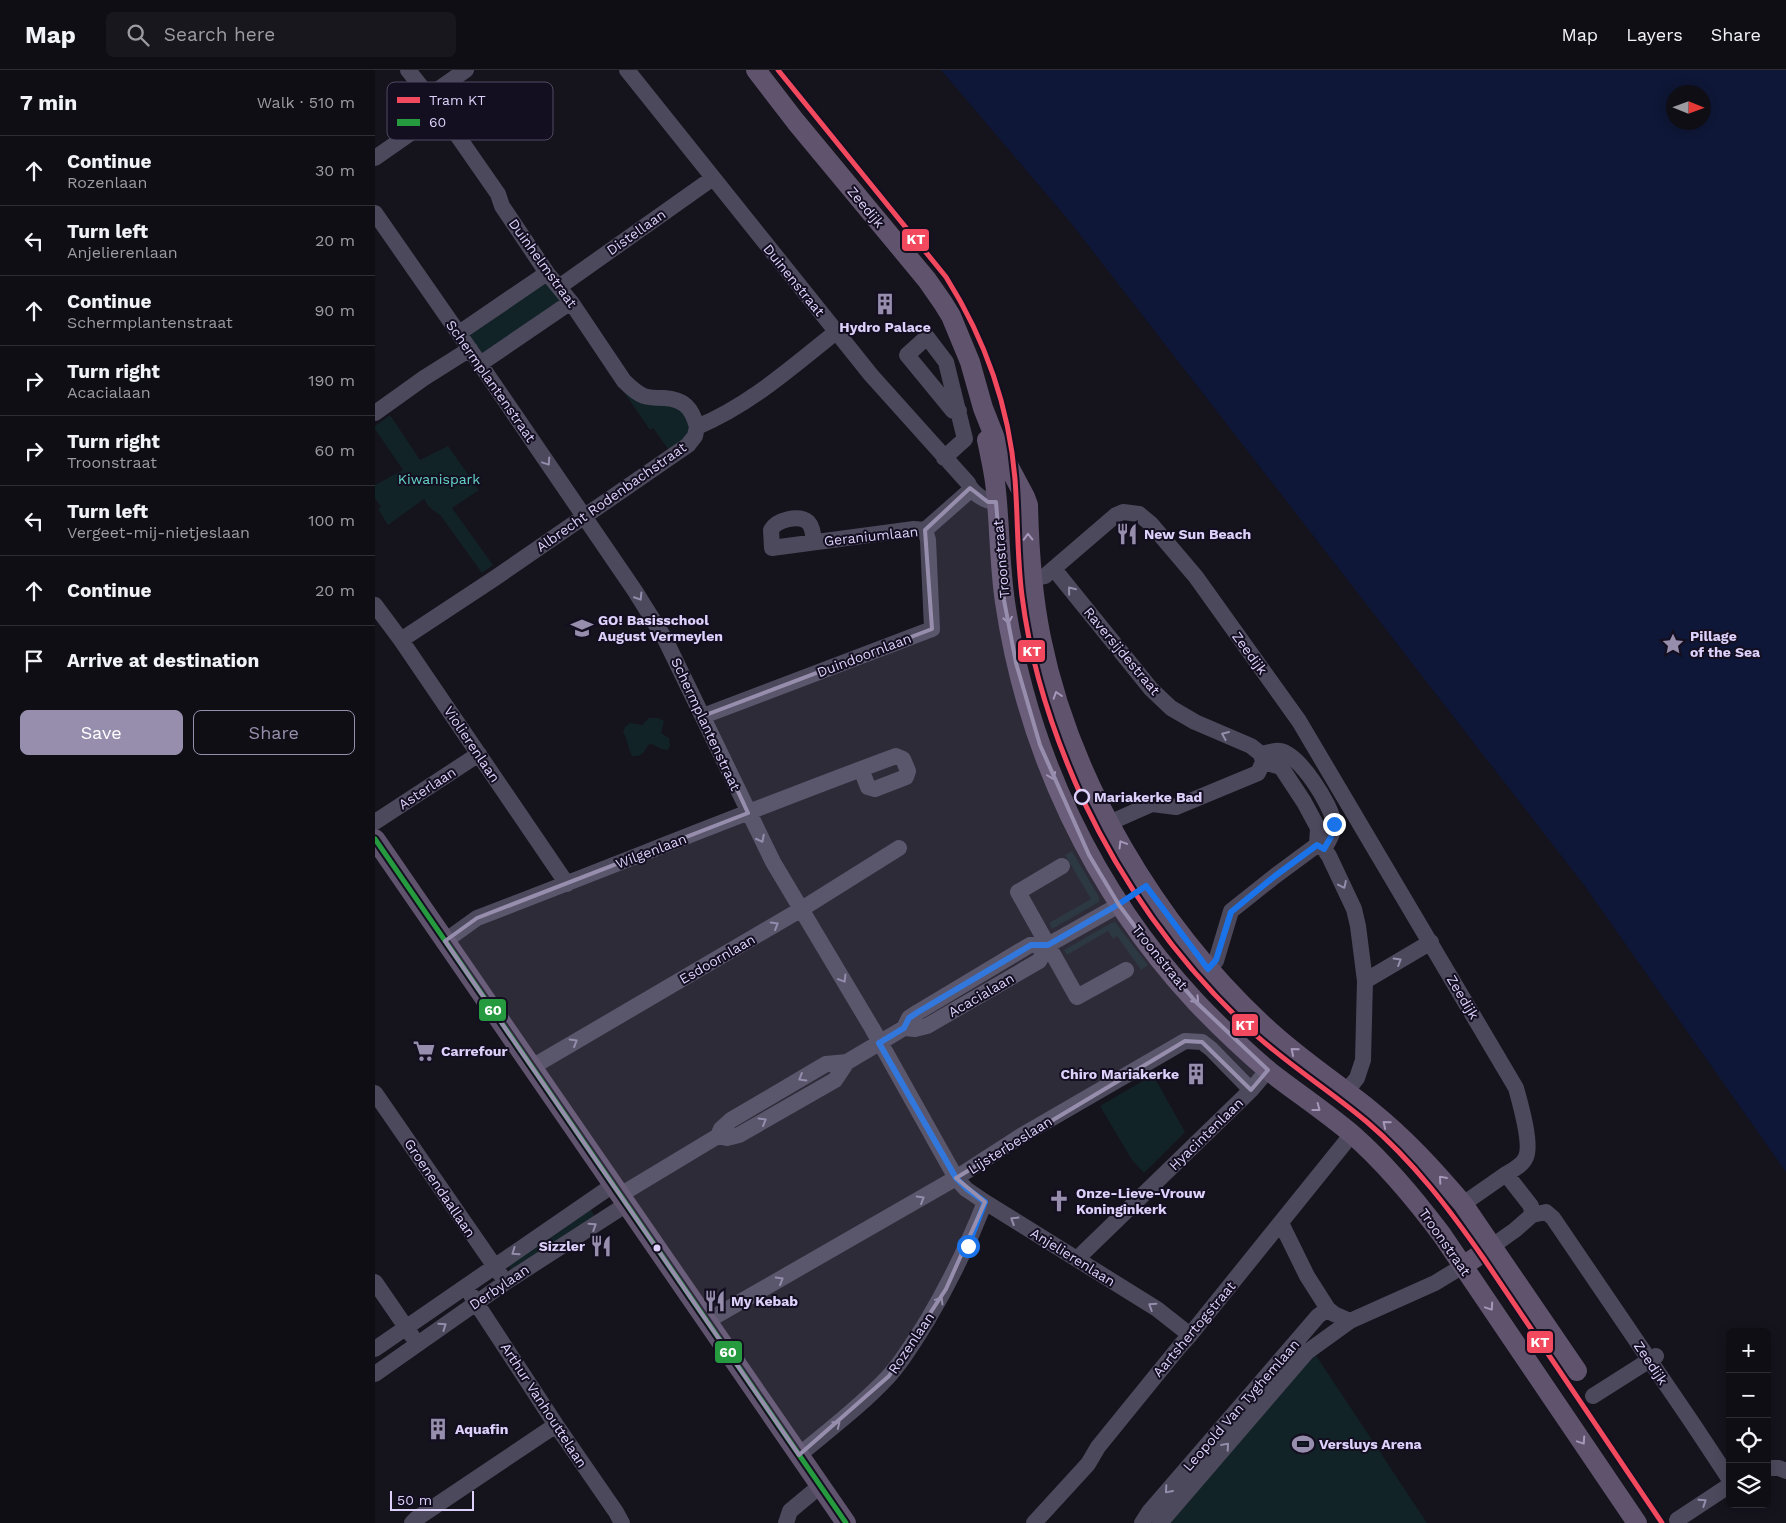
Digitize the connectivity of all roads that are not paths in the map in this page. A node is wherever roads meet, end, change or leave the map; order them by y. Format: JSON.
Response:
{"nodes":[{"id":1,"x":408,"y":70,"type":"edge"},
{"id":2,"x":466,"y":70,"type":"edge"},
{"id":3,"x":627,"y":70,"type":"edge"},
{"id":4,"x":756,"y":70,"type":"edge"},
{"id":5,"x":416,"y":82,"type":"edge"},
{"id":6,"x":449,"y":82,"type":"edge"},
{"id":7,"x":401,"y":140,"type":"edge"},
{"id":8,"x":460,"y":140,"type":"edge"},
{"id":9,"x":375,"y":158,"type":"edge"},
{"id":10,"x":713,"y":178,"type":"junction"},
{"id":11,"x":375,"y":213,"type":"edge"},
{"id":12,"x":547,"y":273,"type":"junction"},
{"id":13,"x":559,"y":286,"type":"junction"},
{"id":14,"x":571,"y":302,"type":"junction"},
{"id":15,"x":836,"y":332,"type":"junction"},
{"id":16,"x":459,"y":333,"type":"junction"},
{"id":17,"x":470,"y":349,"type":"junction"},
{"id":18,"x":481,"y":364,"type":"junction"},
{"id":19,"x":983,"y":408,"type":"junction"},
{"id":20,"x":376,"y":411,"type":"edge"},
{"id":21,"x":959,"y":411,"type":"dead end"},
{"id":22,"x":697,"y":426,"type":"junction"},
{"id":23,"x":944,"y":458,"type":"junction"},
{"id":24,"x":995,"y":482,"type":"junction"},
{"id":25,"x":969,"y":485,"type":"junction"},
{"id":26,"x":1020,"y":489,"type":"junction"},
{"id":27,"x":996,"y":502,"type":"junction"},
{"id":28,"x":584,"y":516,"type":"junction"},
{"id":29,"x":925,"y":530,"type":"junction"},
{"id":30,"x":814,"y":542,"type":"dead end"},
{"id":31,"x":1054,"y":569,"type":"junction"},
{"id":32,"x":1032,"y":578,"type":"junction"},
{"id":33,"x":375,"y":605,"type":"edge"},
{"id":34,"x":401,"y":640,"type":"junction"},
{"id":35,"x":703,"y":716,"type":"junction"},
{"id":36,"x":479,"y":754,"type":"junction"},
{"id":37,"x":1262,"y":758,"type":"junction"},
{"id":38,"x":861,"y":769,"type":"dead end"},
{"id":39,"x":1338,"y":774,"type":"junction"},
{"id":40,"x":1317,"y":786,"type":"junction"},
{"id":41,"x":748,"y":813,"type":"junction"},
{"id":42,"x":375,"y":822,"type":"edge"},
{"id":43,"x":1109,"y":823,"type":"junction"},
{"id":44,"x":375,"y":839,"type":"edge"},
{"id":45,"x":1321,"y":847,"type":"junction"},
{"id":46,"x":899,"y":848,"type":"dead end"},
{"id":47,"x":1062,"y":866,"type":"dead end"},
{"id":48,"x":567,"y":884,"type":"junction"},
{"id":49,"x":1146,"y":886,"type":"junction"},
{"id":50,"x":1119,"y":904,"type":"junction"},
{"id":51,"x":800,"y":910,"type":"junction"},
{"id":52,"x":445,"y":941,"type":"junction"},
{"id":53,"x":1431,"y":942,"type":"junction"},
{"id":54,"x":1048,"y":945,"type":"junction"},
{"id":55,"x":1208,"y":969,"type":"junction"},
{"id":56,"x":1126,"y":970,"type":"dead end"},
{"id":57,"x":1365,"y":981,"type":"junction"},
{"id":58,"x":879,"y":1043,"type":"junction"},
{"id":59,"x":532,"y":1067,"type":"junction"},
{"id":60,"x":1268,"y":1070,"type":"junction"},
{"id":61,"x":1251,"y":1090,"type":"junction"},
{"id":62,"x":1346,"y":1092,"type":"junction"},
{"id":63,"x":375,"y":1093,"type":"edge"},
{"id":64,"x":1352,"y":1134,"type":"junction"},
{"id":65,"x":1506,"y":1174,"type":"junction"},
{"id":66,"x":956,"y":1178,"type":"junction"},
{"id":67,"x":620,"y":1194,"type":"junction"},
{"id":68,"x":985,"y":1202,"type":"junction"},
{"id":69,"x":1463,"y":1204,"type":"junction"},
{"id":70,"x":1532,"y":1215,"type":"junction"},
{"id":71,"x":1281,"y":1223,"type":"junction"},
{"id":72,"x":1491,"y":1246,"type":"junction"},
{"id":73,"x":1079,"y":1260,"type":"junction"},
{"id":74,"x":1463,"y":1266,"type":"junction"},
{"id":75,"x":495,"y":1267,"type":"junction"},
{"id":76,"x":375,"y":1282,"type":"edge"},
{"id":77,"x":506,"y":1282,"type":"junction"},
{"id":78,"x":465,"y":1287,"type":"junction"},
{"id":79,"x":477,"y":1302,"type":"junction"},
{"id":80,"x":1328,"y":1309,"type":"junction"},
{"id":81,"x":1350,"y":1321,"type":"junction"},
{"id":82,"x":707,"y":1322,"type":"junction"},
{"id":83,"x":405,"y":1328,"type":"junction"},
{"id":84,"x":1191,"y":1335,"type":"junction"},
{"id":85,"x":417,"y":1344,"type":"junction"},
{"id":86,"x":375,"y":1349,"type":"edge"},
{"id":87,"x":1648,"y":1361,"type":"junction"},
{"id":88,"x":1577,"y":1371,"type":"dead end"},
{"id":89,"x":375,"y":1374,"type":"edge"},
{"id":90,"x":1593,"y":1396,"type":"dead end"},
{"id":91,"x":556,"y":1426,"type":"junction"},
{"id":92,"x":799,"y":1455,"type":"junction"},
{"id":93,"x":1771,"y":1468,"type":"edge"},
{"id":94,"x":1786,"y":1471,"type":"edge"},
{"id":95,"x":1726,"y":1474,"type":"edge"},
{"id":96,"x":820,"y":1486,"type":"junction"},
{"id":97,"x":1726,"y":1488,"type":"edge"},
{"id":98,"x":1677,"y":1520,"type":"dead end"},
{"id":99,"x":412,"y":1523,"type":"edge"},
{"id":100,"x":622,"y":1523,"type":"edge"},
{"id":101,"x":786,"y":1523,"type":"edge"},
{"id":102,"x":846,"y":1523,"type":"edge"},
{"id":103,"x":1035,"y":1523,"type":"edge"},
{"id":104,"x":1142,"y":1523,"type":"edge"},
{"id":105,"x":1160,"y":1523,"type":"edge"},
{"id":106,"x":1637,"y":1523,"type":"edge"}],
"edges":[{"from":1,"to":5,"type":"street","name":"Duinhelmstraat"},
{"from":2,"to":6,"type":"street"},
{"from":3,"to":10,"type":"street","name":"Duinenstraat"},
{"from":4,"to":19,"type":"main road","name":"Zeedijk"},
{"from":7,"to":9,"type":"street"},
{"from":8,"to":12,"type":"street","name":"Duinhelmstraat"},
{"from":10,"to":13,"type":"street","name":"Distellaan"},
{"from":10,"to":15,"type":"street","name":"Duinenstraat"},
{"from":11,"to":16,"type":"street","name":"Schermplantenstraat"},
{"from":12,"to":13,"type":"street","name":"Duinhelmstraat"},
{"from":12,"to":16,"type":"street"},
{"from":13,"to":14,"type":"street","name":"Duinhelmstraat"},
{"from":14,"to":18,"type":"street"},
{"from":14,"to":22,"type":"street","name":"Duinhelmstraat"},
{"from":15,"to":22,"type":"street"},
{"from":15,"to":23,"type":"street","name":"Duinenstraat"},
{"from":16,"to":17,"type":"street","name":"Schermplantenstraat"},
{"from":17,"to":18,"type":"street","name":"Schermplantenstraat"},
{"from":17,"to":20,"type":"street"},
{"from":18,"to":28,"type":"street","name":"Schermplantenstraat","one_way":true},
{"from":19,"to":24,"type":"main road","name":"Zeedijk"},
{"from":19,"to":26,"type":"main road","name":"Zeedijk"},
{"from":21,"to":23,"type":"street"},
{"from":22,"to":28,"type":"street","name":"Albrecht Rodenbachstraat"},
{"from":23,"to":25,"type":"street","name":"Duinenstraat"},
{"from":24,"to":25,"type":"street"},
{"from":24,"to":26,"type":"main road"},
{"from":24,"to":27,"type":"main road","name":"Troonstraat"},
{"from":25,"to":27,"type":"street","name":"Duinenstraat"},
{"from":25,"to":29,"type":"street","name":"Geraniumlaan"},
{"from":32,"to":26,"type":"main road","name":"Troonstraat","one_way":true},
{"from":27,"to":50,"type":"main road","name":"Troonstraat","one_way":true},
{"from":28,"to":34,"type":"street","name":"Albrecht Rodenbachstraat"},
{"from":28,"to":35,"type":"street","name":"Schermplantenstraat","one_way":true},
{"from":29,"to":30,"type":"street","name":"Geraniumlaan"},
{"from":29,"to":35,"type":"street","name":"Duindoornlaan"},
{"from":31,"to":32,"type":"street"},
{"from":37,"to":31,"type":"street","name":"Raversijdestraat","one_way":true},
{"from":31,"to":39,"type":"street","name":"Zeedijk"},
{"from":43,"to":32,"type":"main road","name":"Troonstraat","one_way":true},
{"from":33,"to":34,"type":"street","name":"Violierenlaan"},
{"from":34,"to":36,"type":"street","name":"Violierenlaan"},
{"from":35,"to":41,"type":"street","name":"Schermplantenstraat"},
{"from":36,"to":42,"type":"street","name":"Asterlaan"},
{"from":36,"to":48,"type":"street","name":"Violierenlaan"},
{"from":37,"to":40,"type":"street"},
{"from":37,"to":43,"type":"street"},
{"from":37,"to":45,"type":"street","name":"Raversijdestraat"},
{"from":38,"to":41,"type":"street","name":"Wilgenlaan"},
{"from":39,"to":40,"type":"street"},
{"from":39,"to":53,"type":"street","name":"Zeedijk"},
{"from":40,"to":45,"type":"street"},
{"from":41,"to":48,"type":"street","name":"Wilgenlaan"},
{"from":41,"to":51,"type":"street","name":"Schermplantenstraat","one_way":true},
{"from":49,"to":43,"type":"main road","name":"Troonstraat","one_way":true},
{"from":44,"to":52,"type":"main road"},
{"from":45,"to":55,"type":"street"},
{"from":45,"to":57,"type":"street","name":"Raversijdestraat","one_way":true},
{"from":46,"to":51,"type":"street","name":"Esdoornlaan"},
{"from":47,"to":54,"type":"street"},
{"from":48,"to":52,"type":"street","name":"Wilgenlaan"},
{"from":49,"to":50,"type":"main road","name":"Acacialaan"},
{"from":49,"to":55,"type":"main road","name":"Troonstraat"},
{"from":50,"to":54,"type":"street","name":"Acacialaan"},
{"from":50,"to":60,"type":"main road","name":"Troonstraat","one_way":true},
{"from":51,"to":58,"type":"street","name":"Schermplantenstraat","one_way":true},
{"from":59,"to":51,"type":"street","name":"Esdoornlaan","one_way":true},
{"from":52,"to":59,"type":"main road"},
{"from":57,"to":53,"type":"street","one_way":true},
{"from":53,"to":65,"type":"street","name":"Zeedijk"},
{"from":54,"to":56,"type":"street"},
{"from":54,"to":58,"type":"street","name":"Acacialaan"},
{"from":62,"to":55,"type":"main road","name":"Troonstraat","one_way":true},
{"from":57,"to":62,"type":"street","name":"Raversijdestraat"},
{"from":58,"to":66,"type":"street","name":"Schermplantenstraat"},
{"from":58,"to":67,"type":"street","name":"Acacialaan"},
{"from":59,"to":67,"type":"main road"},
{"from":60,"to":61,"type":"street","name":"Hyacintenlaan"},
{"from":60,"to":64,"type":"main road","name":"Troonstraat","one_way":true},
{"from":61,"to":66,"type":"street","name":"Lijsterbeslaan"},
{"from":61,"to":73,"type":"street","name":"Hyacintenlaan"},
{"from":69,"to":62,"type":"main road","name":"Troonstraat","one_way":true},
{"from":63,"to":75,"type":"street","name":"Groenendaallaan"},
{"from":64,"to":71,"type":"street","name":"Aartshertogstraat"},
{"from":64,"to":74,"type":"main road","name":"Troonstraat"},
{"from":65,"to":69,"type":"street","name":"Zeedijk"},
{"from":65,"to":70,"type":"street"},
{"from":66,"to":68,"type":"street","name":"Anjelierenlaan"},
{"from":82,"to":66,"type":"street","name":"Lijsterbeslaan","one_way":true},
{"from":67,"to":75,"type":"street","name":"Derbylaan","one_way":true},
{"from":77,"to":67,"type":"street","name":"Derbylaan","one_way":true},
{"from":67,"to":82,"type":"main road"},
{"from":73,"to":68,"type":"street","name":"Anjelierenlaan","one_way":true},
{"from":92,"to":68,"type":"street","name":"Rozenlaan","one_way":true},
{"from":69,"to":72,"type":"main road","name":"Troonstraat"},
{"from":70,"to":72,"type":"street"},
{"from":70,"to":87,"type":"street","name":"Zeedijk"},
{"from":71,"to":80,"type":"street"},
{"from":71,"to":84,"type":"street","name":"Aartshertogstraat"},
{"from":72,"to":74,"type":"main road"},
{"from":72,"to":88,"type":"main road","name":"Troonstraat"},
{"from":84,"to":73,"type":"street","name":"Anjelierenlaan","one_way":true},
{"from":74,"to":81,"type":"street","name":"Leopold Van Tyghemlaan"},
{"from":74,"to":106,"type":"main road","name":"Troonstraat","one_way":true},
{"from":75,"to":77,"type":"street","name":"Groenendaallaan"},
{"from":75,"to":78,"type":"street","name":"Derbylaan"},
{"from":76,"to":83,"type":"street"},
{"from":77,"to":79,"type":"street","name":"Derbylaan"},
{"from":78,"to":79,"type":"street","name":"Arthur Vanhouttelaan"},
{"from":78,"to":83,"type":"street","name":"Derbylaan"},
{"from":85,"to":79,"type":"street","name":"Derbylaan","one_way":true},
{"from":79,"to":91,"type":"street","name":"Arthur Vanhouttelaan"},
{"from":80,"to":81,"type":"street"},
{"from":80,"to":104,"type":"street","name":"Leopold Van Tyghemlaan","one_way":true},
{"from":105,"to":81,"type":"street","name":"Leopold Van Tyghemlaan","one_way":true},
{"from":82,"to":92,"type":"main road"},
{"from":83,"to":85,"type":"street"},
{"from":83,"to":86,"type":"street","name":"Derbylaan"},
{"from":84,"to":103,"type":"street","name":"Aartshertogstraat"},
{"from":85,"to":89,"type":"street","name":"Derbylaan"},
{"from":87,"to":90,"type":"street"},
{"from":87,"to":95,"type":"street","name":"Zeedijk"},
{"from":91,"to":99,"type":"street"},
{"from":91,"to":100,"type":"street","name":"Arthur Vanhouttelaan"},
{"from":92,"to":96,"type":"main road"},
{"from":93,"to":94,"type":"street"},
{"from":96,"to":101,"type":"street"},
{"from":96,"to":102,"type":"main road"},
{"from":98,"to":97,"type":"street","one_way":true}]}
